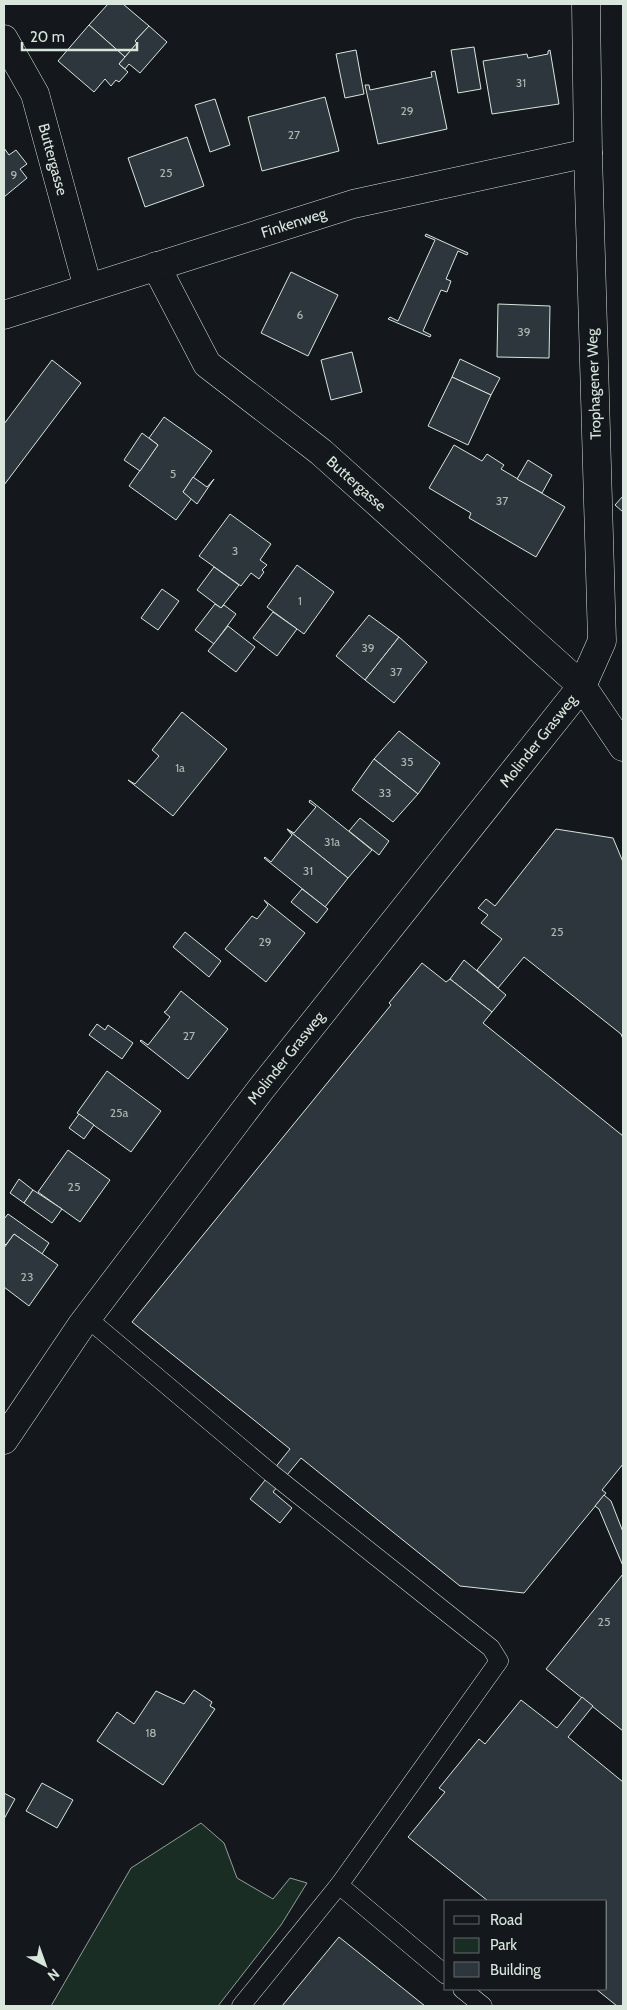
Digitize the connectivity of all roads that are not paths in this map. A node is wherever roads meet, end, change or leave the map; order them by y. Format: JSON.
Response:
{"nodes":[{"id":1,"x":586,"y":4,"type":"edge"},
{"id":2,"x":4,"y":39,"type":"edge"},
{"id":3,"x":588,"y":153,"type":"junction"},
{"id":4,"x":156,"y":266,"type":"junction"},
{"id":5,"x":88,"y":288,"type":"junction"},
{"id":6,"x":4,"y":315,"type":"edge"},
{"id":7,"x":582,"y":686,"type":"junction"},
{"id":8,"x":623,"y":747,"type":"edge"},
{"id":9,"x":87,"y":1318,"type":"junction"},
{"id":10,"x":4,"y":1440,"type":"edge"},
{"id":11,"x":339,"y":1886,"type":"junction"},
{"id":12,"x":444,"y":1973,"type":"edge"},
{"id":13,"x":463,"y":1990,"type":"edge"},
{"id":14,"x":241,"y":2006,"type":"edge"},
{"id":15,"x":483,"y":2006,"type":"edge"}],
"edges":[{"from":1,"to":3,"type":"street","name":"Trophagener Weg"},
{"from":2,"to":5,"type":"street","name":"Buttergasse"},
{"from":3,"to":4,"type":"street","name":"Finkenweg"},
{"from":3,"to":7,"type":"street","name":"Trophagener Weg"},
{"from":4,"to":5,"type":"street","name":"Finkenweg"},
{"from":4,"to":7,"type":"street","name":"Buttergasse"},
{"from":5,"to":6,"type":"street","name":"Finkenweg"},
{"from":7,"to":8,"type":"street"},
{"from":7,"to":9,"type":"street","name":"Molinder Grasweg"},
{"from":9,"to":10,"type":"street","name":"Molinder Grasweg"},
{"from":9,"to":11,"type":"lane"},
{"from":11,"to":12,"type":"lane"},
{"from":11,"to":14,"type":"lane"},
{"from":13,"to":15,"type":"lane"}]}
